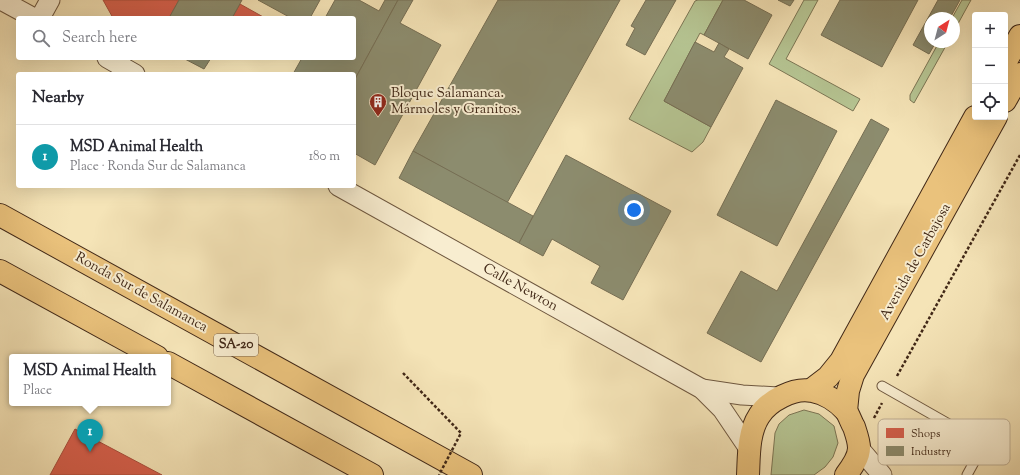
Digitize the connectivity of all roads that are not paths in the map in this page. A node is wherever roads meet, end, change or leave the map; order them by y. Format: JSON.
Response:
{"nodes":[{"id":1,"x":1,"y":0,"type":"edge"},
{"id":2,"x":50,"y":0,"type":"edge"},
{"id":3,"x":30,"y":16,"type":"edge"},
{"id":4,"x":41,"y":16,"type":"edge"},
{"id":5,"x":1020,"y":36,"type":"edge"},
{"id":6,"x":1008,"y":58,"type":"edge"},
{"id":7,"x":110,"y":60,"type":"edge"},
{"id":8,"x":132,"y":72,"type":"edge"},
{"id":9,"x":1020,"y":74,"type":"edge"},
{"id":10,"x":1008,"y":96,"type":"edge"},
{"id":11,"x":973,"y":120,"type":"edge"},
{"id":12,"x":994,"y":120,"type":"edge"},
{"id":13,"x":342,"y":188,"type":"edge"},
{"id":14,"x":0,"y":215,"type":"edge"},
{"id":15,"x":0,"y":271,"type":"edge"},
{"id":16,"x":152,"y":354,"type":"edge"},
{"id":17,"x":171,"y":365,"type":"edge"},
{"id":18,"x":886,"y":388,"type":"road end"},
{"id":19,"x":702,"y":389,"type":"junction"},
{"id":20,"x":811,"y":390,"type":"junction"},
{"id":21,"x":778,"y":397,"type":"junction"},
{"id":22,"x":846,"y":411,"type":"junction"},
{"id":23,"x":940,"y":419,"type":"edge"},
{"id":24,"x":859,"y":448,"type":"junction"},
{"id":25,"x":749,"y":450,"type":"junction"},
{"id":26,"x":972,"y":465,"type":"edge"},
{"id":27,"x":372,"y":475,"type":"edge"},
{"id":28,"x":471,"y":475,"type":"edge"},
{"id":29,"x":748,"y":475,"type":"edge"},
{"id":30,"x":846,"y":475,"type":"edge"},
{"id":31,"x":882,"y":475,"type":"edge"},
{"id":32,"x":967,"y":475,"type":"edge"}],
"edges":[{"from":1,"to":3,"type":"street"},
{"from":2,"to":4,"type":"street"},
{"from":5,"to":6,"type":"main road"},
{"from":7,"to":8,"type":"street"},
{"from":9,"to":10,"type":"main road"},
{"from":11,"to":20,"type":"main road","name":"Avenida de Carbajosa"},
{"from":12,"to":22,"type":"main road","name":"Avenida de Carbajosa"},
{"from":13,"to":19,"type":"street","name":"Calle Newton"},
{"from":14,"to":28,"type":"main road","name":"Ronda Sur de Salamanca","number":"SA-20"},
{"from":15,"to":16,"type":"main road"},
{"from":17,"to":27,"type":"main road"},
{"from":18,"to":23,"type":"lane"},
{"from":19,"to":21,"type":"street","name":"Calle Newton"},
{"from":19,"to":25,"type":"street","name":"Calle Newton"},
{"from":20,"to":21,"type":"main road","name":"Avenida de Carbajosa"},
{"from":20,"to":22,"type":"main road","name":"Avenida de Carbajosa"},
{"from":21,"to":25,"type":"main road","name":"Avenida de Carbajosa"},
{"from":22,"to":24,"type":"main road","name":"Avenida de Carbajosa"},
{"from":24,"to":30,"type":"main road"},
{"from":24,"to":31,"type":"street"},
{"from":25,"to":29,"type":"main road","name":"Avenida de Carbajosa"},
{"from":26,"to":32,"type":"lane"}]}
